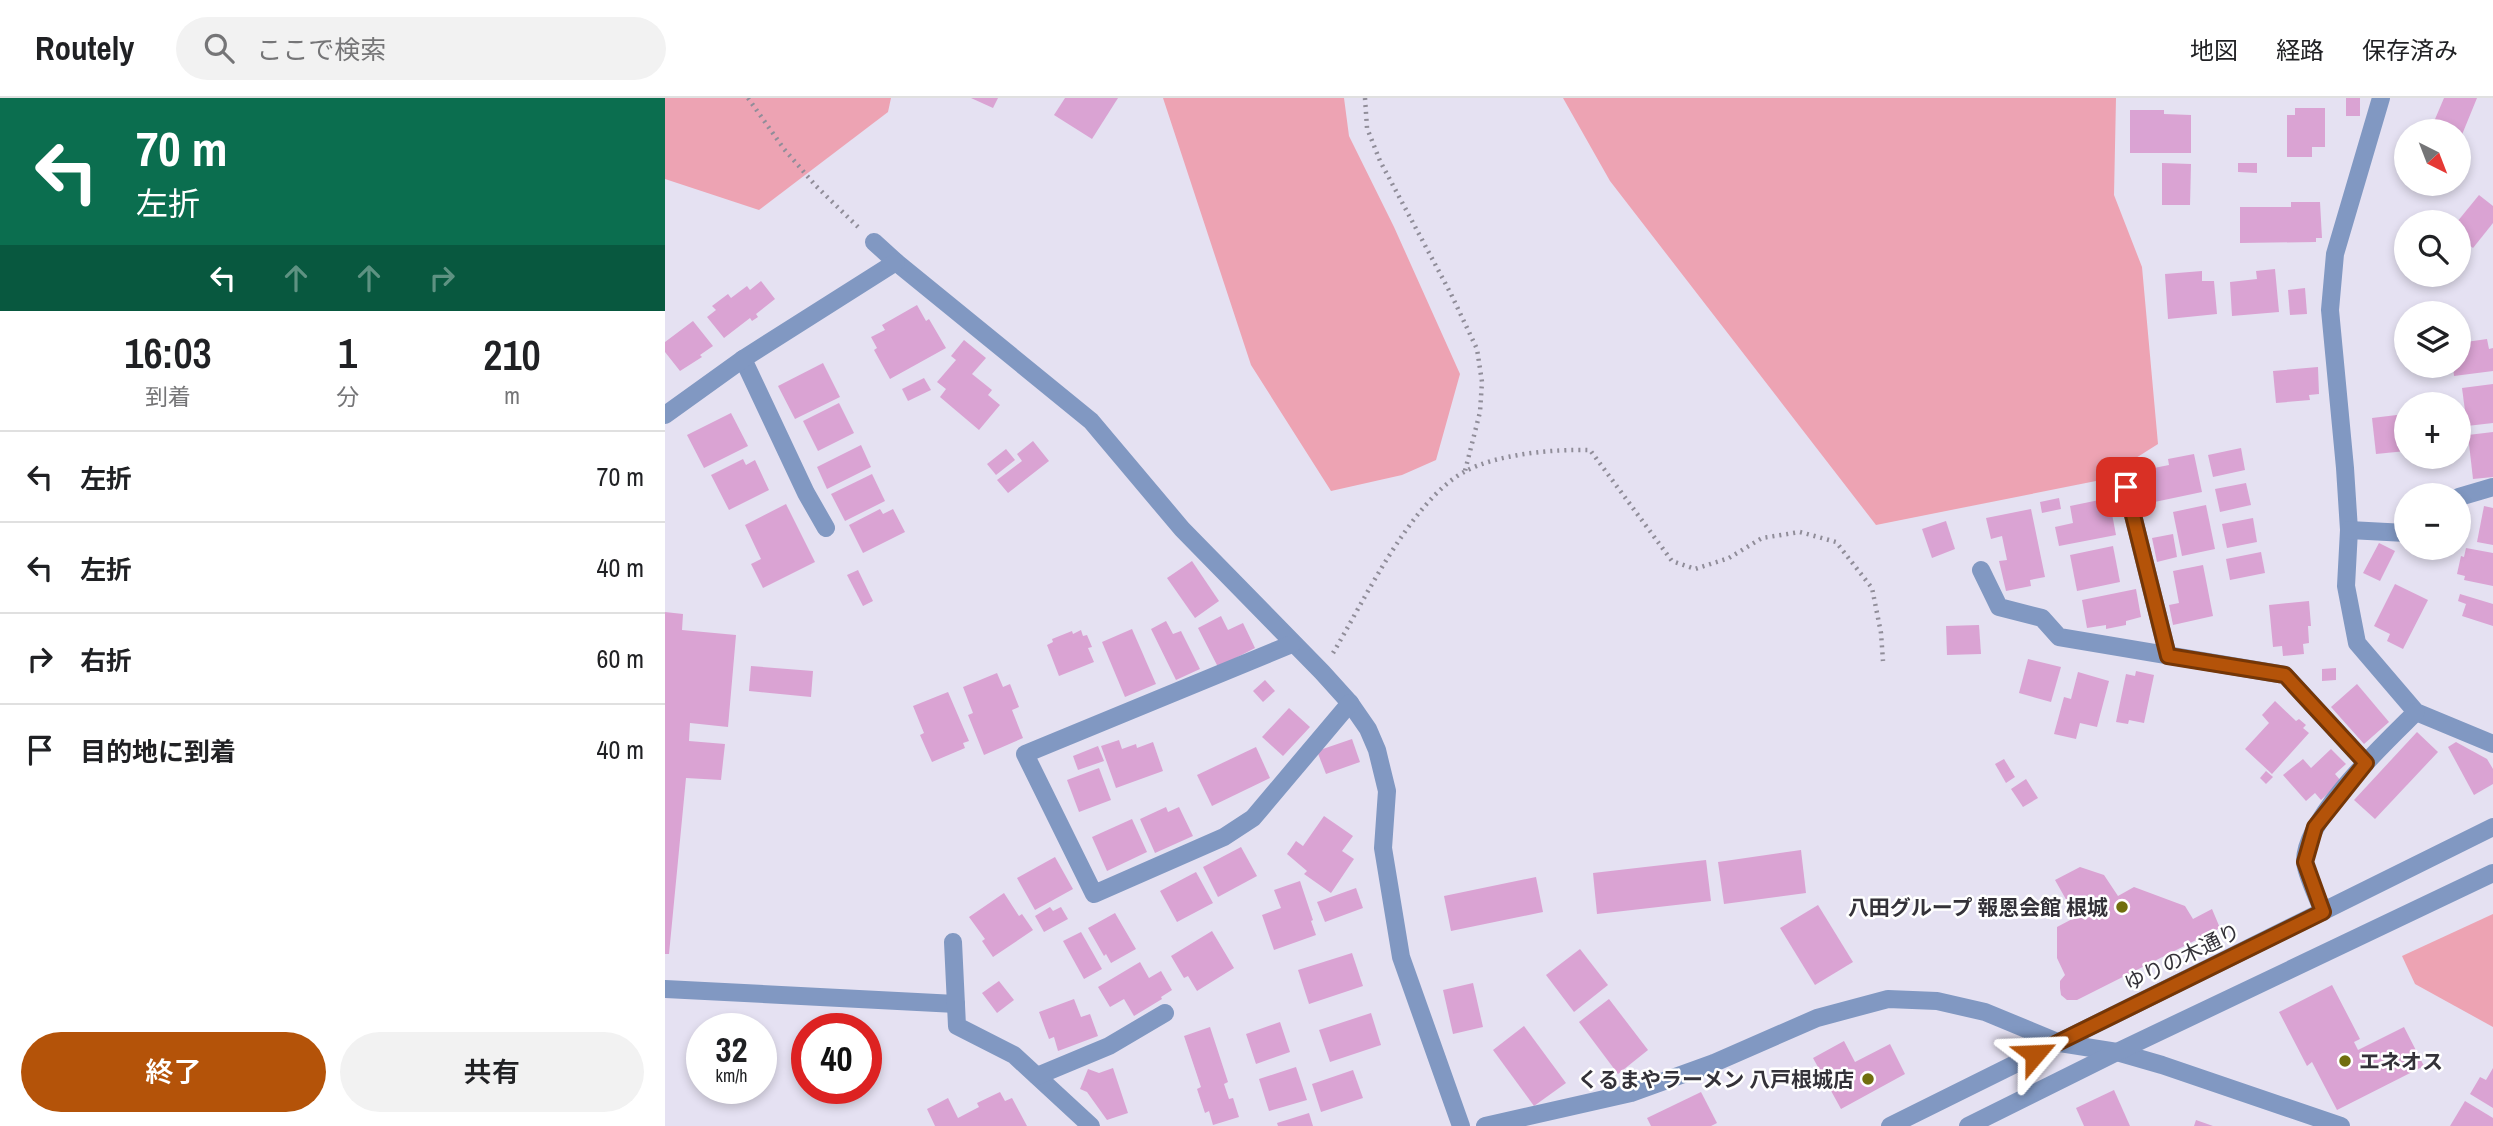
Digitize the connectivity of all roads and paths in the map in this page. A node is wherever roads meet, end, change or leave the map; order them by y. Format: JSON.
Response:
{"nodes":[{"id":1,"x":748,"y":98,"type":"edge"},
{"id":2,"x":1365,"y":98,"type":"edge"},
{"id":3,"x":2381,"y":98,"type":"edge"},
{"id":4,"x":874,"y":242,"type":"joint"},
{"id":5,"x":896,"y":262,"type":"junction"},
{"id":6,"x":743,"y":359,"type":"junction"},
{"id":7,"x":665,"y":415,"type":"edge"},
{"id":8,"x":1464,"y":471,"type":"junction"},
{"id":9,"x":2493,"y":486,"type":"edge"},
{"id":10,"x":2126,"y":487,"type":"dead end"},
{"id":11,"x":2471,"y":493,"type":"edge"},
{"id":12,"x":826,"y":528,"type":"dead end"},
{"id":13,"x":2349,"y":530,"type":"junction"},
{"id":14,"x":2394,"y":532,"type":"edge"},
{"id":15,"x":1980,"y":570,"type":"dead end"},
{"id":16,"x":1292,"y":645,"type":"junction"},
{"id":17,"x":2168,"y":656,"type":"junction"},
{"id":18,"x":1882,"y":661,"type":"dead end"},
{"id":19,"x":1322,"y":672,"type":"junction"},
{"id":20,"x":1350,"y":703,"type":"junction"},
{"id":21,"x":2416,"y":712,"type":"junction"},
{"id":22,"x":2493,"y":744,"type":"edge"},
{"id":23,"x":2366,"y":763,"type":"junction"},
{"id":24,"x":2493,"y":828,"type":"edge"},
{"id":25,"x":2493,"y":873,"type":"edge"},
{"id":26,"x":2323,"y":912,"type":"junction"},
{"id":27,"x":953,"y":942,"type":"dead end"},
{"id":28,"x":665,"y":989,"type":"edge"},
{"id":29,"x":956,"y":1004,"type":"junction"},
{"id":30,"x":1165,"y":1013,"type":"dead end"},
{"id":31,"x":2060,"y":1042,"type":"junction"},
{"id":32,"x":2117,"y":1052,"type":"junction"},
{"id":33,"x":1037,"y":1076,"type":"junction"},
{"id":34,"x":1091,"y":1126,"type":"edge"},
{"id":35,"x":1461,"y":1126,"type":"edge"},
{"id":36,"x":1485,"y":1126,"type":"edge"},
{"id":37,"x":1890,"y":1126,"type":"edge"},
{"id":38,"x":1968,"y":1126,"type":"edge"},
{"id":39,"x":2341,"y":1126,"type":"edge"}],
"edges":[{"from":1,"to":4,"type":"path"},
{"from":2,"to":8,"type":"path"},
{"from":3,"to":13,"type":"street"},
{"from":4,"to":5,"type":"street"},
{"from":5,"to":6,"type":"street"},
{"from":5,"to":16,"type":"street"},
{"from":6,"to":7,"type":"street"},
{"from":6,"to":12,"type":"street"},
{"from":8,"to":18,"type":"path"},
{"from":8,"to":19,"type":"path"},
{"from":9,"to":11,"type":"street"},
{"from":10,"to":17,"type":"street"},
{"from":13,"to":14,"type":"street"},
{"from":13,"to":21,"type":"street"},
{"from":15,"to":17,"type":"street"},
{"from":16,"to":19,"type":"street"},
{"from":16,"to":20,"type":"street"},
{"from":17,"to":23,"type":"street"},
{"from":19,"to":20,"type":"street"},
{"from":20,"to":35,"type":"street"},
{"from":21,"to":22,"type":"street"},
{"from":21,"to":23,"type":"street"},
{"from":23,"to":26,"type":"street"},
{"from":24,"to":26,"type":"street","name":"ゆりの木通り"},
{"from":25,"to":32,"type":"street"},
{"from":26,"to":31,"type":"street","name":"ゆりの木通り"},
{"from":27,"to":29,"type":"street"},
{"from":28,"to":29,"type":"street"},
{"from":29,"to":33,"type":"street"},
{"from":30,"to":33,"type":"street"},
{"from":31,"to":32,"type":"street"},
{"from":31,"to":36,"type":"street"},
{"from":31,"to":37,"type":"street","name":"ゆりの木通り"},
{"from":32,"to":38,"type":"street"},
{"from":32,"to":39,"type":"street"},
{"from":33,"to":34,"type":"street"}]}
